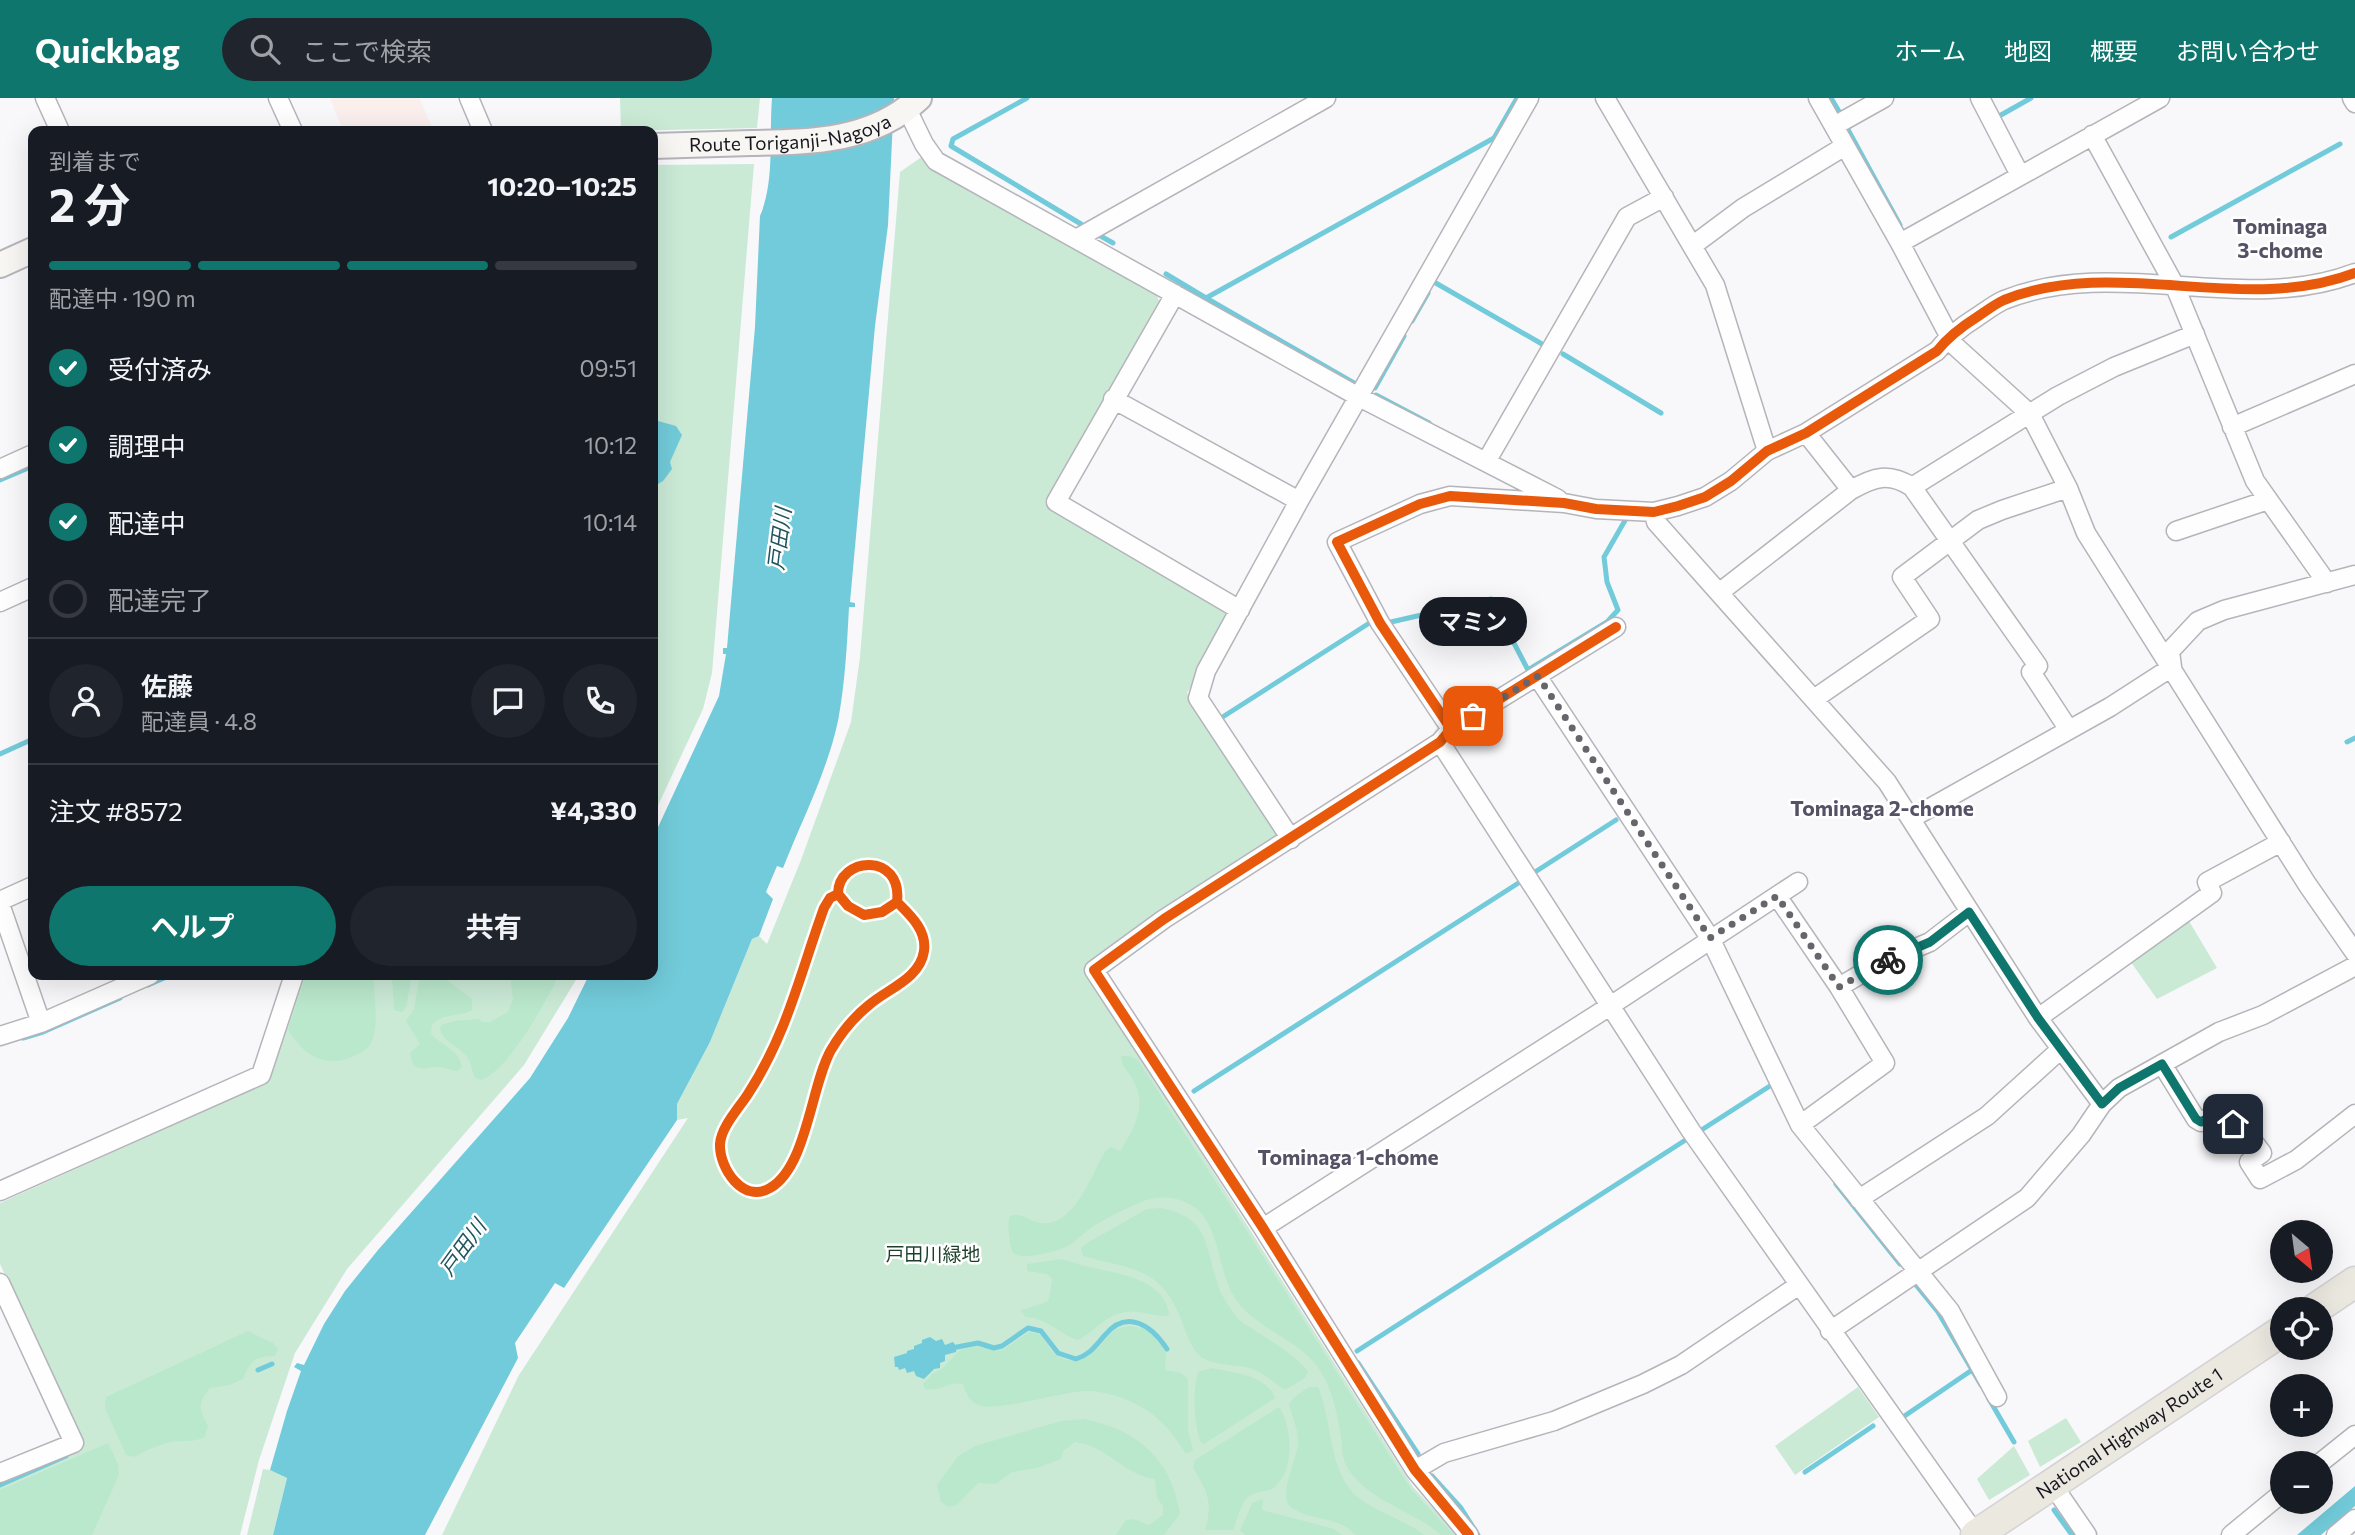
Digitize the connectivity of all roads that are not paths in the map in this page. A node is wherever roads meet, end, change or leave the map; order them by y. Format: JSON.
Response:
{"nodes":[{"id":1,"x":46,"y":98,"type":"edge"},
{"id":2,"x":278,"y":98,"type":"edge"},
{"id":3,"x":469,"y":98,"type":"edge"},
{"id":4,"x":1326,"y":98,"type":"edge"},
{"id":5,"x":1529,"y":98,"type":"edge"},
{"id":6,"x":1818,"y":98,"type":"edge"},
{"id":7,"x":1884,"y":98,"type":"edge"},
{"id":8,"x":1980,"y":98,"type":"edge"},
{"id":9,"x":2160,"y":98,"type":"edge"},
{"id":10,"x":2352,"y":98,"type":"edge"},
{"id":11,"x":1609,"y":99,"type":"edge"},
{"id":12,"x":2355,"y":103,"type":"edge"},
{"id":13,"x":913,"y":104,"type":"edge"},
{"id":14,"x":58,"y":126,"type":"edge"},
{"id":15,"x":291,"y":126,"type":"edge"},
{"id":16,"x":481,"y":126,"type":"edge"},
{"id":17,"x":1834,"y":126,"type":"junction"},
{"id":18,"x":2092,"y":135,"type":"junction"},
{"id":19,"x":658,"y":146,"type":"edge"},
{"id":20,"x":1845,"y":146,"type":"junction"},
{"id":21,"x":2020,"y":175,"type":"junction"},
{"id":22,"x":1664,"y":197,"type":"junction"},
{"id":23,"x":1076,"y":239,"type":"junction"},
{"id":24,"x":1900,"y":243,"type":"junction"},
{"id":25,"x":1692,"y":246,"type":"junction"},
{"id":26,"x":28,"y":252,"type":"edge"},
{"id":27,"x":0,"y":265,"type":"edge"},
{"id":28,"x":2355,"y":274,"type":"edge"},
{"id":29,"x":2174,"y":284,"type":"junction"},
{"id":30,"x":1175,"y":294,"type":"junction"},
{"id":31,"x":2195,"y":334,"type":"junction"},
{"id":32,"x":1950,"y":335,"type":"junction"},
{"id":33,"x":2355,"y":374,"type":"edge"},
{"id":34,"x":1359,"y":397,"type":"junction"},
{"id":35,"x":1113,"y":400,"type":"junction"},
{"id":36,"x":2030,"y":414,"type":"junction"},
{"id":37,"x":2232,"y":427,"type":"junction"},
{"id":38,"x":1806,"y":433,"type":"junction"},
{"id":39,"x":1767,"y":451,"type":"junction"},
{"id":40,"x":28,"y":456,"type":"edge"},
{"id":41,"x":1486,"y":462,"type":"junction"},
{"id":42,"x":0,"y":469,"type":"edge"},
{"id":43,"x":1912,"y":486,"type":"junction"},
{"id":44,"x":2068,"y":488,"type":"junction"},
{"id":45,"x":1851,"y":490,"type":"junction"},
{"id":46,"x":2268,"y":500,"type":"junction"},
{"id":47,"x":1299,"y":501,"type":"junction"},
{"id":48,"x":1564,"y":503,"type":"junction"},
{"id":49,"x":1654,"y":512,"type":"junction"},
{"id":50,"x":2176,"y":531,"type":"dead end"},
{"id":51,"x":1951,"y":539,"type":"junction"},
{"id":52,"x":2355,"y":575,"type":"edge"},
{"id":53,"x":2327,"y":583,"type":"junction"},
{"id":54,"x":28,"y":589,"type":"edge"},
{"id":55,"x":1720,"y":593,"type":"junction"},
{"id":56,"x":0,"y":602,"type":"edge"},
{"id":57,"x":1240,"y":610,"type":"junction"},
{"id":58,"x":1616,"y":627,"type":"dead end"},
{"id":59,"x":2172,"y":667,"type":"junction"},
{"id":60,"x":1538,"y":676,"type":"junction"},
{"id":61,"x":1814,"y":699,"type":"junction"},
{"id":62,"x":2069,"y":730,"type":"junction"},
{"id":63,"x":1446,"y":735,"type":"junction"},
{"id":64,"x":1912,"y":818,"type":"junction"},
{"id":65,"x":1291,"y":839,"type":"junction"},
{"id":66,"x":2281,"y":842,"type":"junction"},
{"id":67,"x":1798,"y":882,"type":"dead end"},
{"id":68,"x":28,"y":889,"type":"edge"},
{"id":69,"x":1777,"y":896,"type":"junction"},
{"id":70,"x":0,"y":903,"type":"edge"},
{"id":71,"x":1969,"y":912,"type":"junction"},
{"id":72,"x":1710,"y":938,"type":"junction"},
{"id":73,"x":2355,"y":953,"type":"edge"},
{"id":74,"x":2355,"y":966,"type":"edge"},
{"id":75,"x":139,"y":980,"type":"edge"},
{"id":76,"x":292,"y":980,"type":"edge"},
{"id":77,"x":1839,"y":987,"type":"junction"},
{"id":78,"x":1610,"y":1006,"type":"junction"},
{"id":79,"x":2038,"y":1018,"type":"junction"},
{"id":80,"x":41,"y":1023,"type":"junction"},
{"id":81,"x":0,"y":1036,"type":"edge"},
{"id":82,"x":2061,"y":1049,"type":"junction"},
{"id":83,"x":2162,"y":1064,"type":"junction"},
{"id":84,"x":2102,"y":1104,"type":"junction"},
{"id":85,"x":2355,"y":1114,"type":"edge"},
{"id":86,"x":1800,"y":1125,"type":"junction"},
{"id":87,"x":0,"y":1191,"type":"edge"},
{"id":88,"x":1859,"y":1199,"type":"junction"},
{"id":89,"x":1264,"y":1228,"type":"junction"},
{"id":90,"x":1917,"y":1271,"type":"junction"},
{"id":91,"x":2355,"y":1282,"type":"edge"},
{"id":92,"x":0,"y":1283,"type":"edge"},
{"id":93,"x":1799,"y":1285,"type":"junction"},
{"id":94,"x":2333,"y":1297,"type":"edge"},
{"id":95,"x":1830,"y":1331,"type":"junction"},
{"id":96,"x":2270,"y":1339,"type":"edge"},
{"id":97,"x":1997,"y":1398,"type":"dead end"},
{"id":98,"x":2355,"y":1435,"type":"edge"},
{"id":99,"x":2333,"y":1452,"type":"edge"},
{"id":100,"x":1415,"y":1470,"type":"junction"},
{"id":101,"x":0,"y":1473,"type":"edge"},
{"id":102,"x":2052,"y":1484,"type":"junction"},
{"id":103,"x":2270,"y":1503,"type":"edge"},
{"id":104,"x":2355,"y":1519,"type":"edge"},
{"id":105,"x":1469,"y":1535,"type":"edge"},
{"id":106,"x":1976,"y":1535,"type":"edge"},
{"id":107,"x":2087,"y":1535,"type":"edge"},
{"id":108,"x":2231,"y":1535,"type":"edge"},
{"id":109,"x":2336,"y":1535,"type":"edge"}],
"edges":[{"from":1,"to":14,"type":"street"},
{"from":2,"to":15,"type":"street"},
{"from":3,"to":16,"type":"street"},
{"from":4,"to":23,"type":"street"},
{"from":5,"to":34,"type":"street"},
{"from":6,"to":17,"type":"street"},
{"from":7,"to":17,"type":"street"},
{"from":8,"to":21,"type":"street"},
{"from":9,"to":18,"type":"street"},
{"from":10,"to":12,"type":"street"},
{"from":11,"to":22,"type":"street"},
{"from":13,"to":19,"type":"main road","name":"Route Toriganji-Nagoya"},
{"from":13,"to":23,"type":"street"},
{"from":17,"to":20,"type":"street"},
{"from":18,"to":21,"type":"street"},
{"from":18,"to":29,"type":"street"},
{"from":20,"to":24,"type":"street"},
{"from":20,"to":25,"type":"street"},
{"from":21,"to":24,"type":"street"},
{"from":22,"to":25,"type":"street"},
{"from":22,"to":41,"type":"street"},
{"from":23,"to":30,"type":"street"},
{"from":24,"to":32,"type":"street"},
{"from":25,"to":39,"type":"street"},
{"from":26,"to":27,"type":"main road"},
{"from":28,"to":29,"type":"street"},
{"from":29,"to":31,"type":"street"},
{"from":29,"to":32,"type":"street"},
{"from":30,"to":34,"type":"street"},
{"from":30,"to":35,"type":"street"},
{"from":31,"to":36,"type":"street"},
{"from":31,"to":37,"type":"street"},
{"from":32,"to":36,"type":"street"},
{"from":32,"to":38,"type":"street"},
{"from":33,"to":37,"type":"street"},
{"from":34,"to":41,"type":"street"},
{"from":34,"to":47,"type":"street"},
{"from":35,"to":47,"type":"street"},
{"from":35,"to":57,"type":"street"},
{"from":36,"to":43,"type":"street"},
{"from":36,"to":44,"type":"street"},
{"from":37,"to":46,"type":"street"},
{"from":38,"to":39,"type":"street"},
{"from":38,"to":45,"type":"street"},
{"from":39,"to":49,"type":"street"},
{"from":40,"to":42,"type":"street"},
{"from":41,"to":48,"type":"street"},
{"from":43,"to":45,"type":"street"},
{"from":43,"to":51,"type":"street"},
{"from":44,"to":51,"type":"street"},
{"from":44,"to":59,"type":"street"},
{"from":45,"to":55,"type":"street"},
{"from":46,"to":50,"type":"street"},
{"from":46,"to":53,"type":"street"},
{"from":47,"to":57,"type":"street"},
{"from":48,"to":49,"type":"street"},
{"from":48,"to":63,"type":"street"},
{"from":49,"to":55,"type":"street"},
{"from":51,"to":61,"type":"street"},
{"from":51,"to":62,"type":"street"},
{"from":52,"to":53,"type":"street"},
{"from":53,"to":59,"type":"street"},
{"from":54,"to":56,"type":"street"},
{"from":55,"to":61,"type":"street"},
{"from":57,"to":65,"type":"street"},
{"from":58,"to":60,"type":"street"},
{"from":59,"to":62,"type":"street"},
{"from":59,"to":66,"type":"street"},
{"from":60,"to":63,"type":"street"},
{"from":60,"to":72,"type":"street"},
{"from":61,"to":64,"type":"street"},
{"from":62,"to":64,"type":"street"},
{"from":63,"to":65,"type":"street"},
{"from":63,"to":78,"type":"street"},
{"from":64,"to":71,"type":"street"},
{"from":65,"to":89,"type":"street"},
{"from":66,"to":73,"type":"street"},
{"from":66,"to":79,"type":"street"},
{"from":67,"to":69,"type":"street"},
{"from":68,"to":70,"type":"street"},
{"from":69,"to":72,"type":"street"},
{"from":69,"to":77,"type":"street"},
{"from":70,"to":80,"type":"street"},
{"from":71,"to":77,"type":"street"},
{"from":71,"to":79,"type":"street"},
{"from":72,"to":78,"type":"street"},
{"from":72,"to":86,"type":"street"},
{"from":74,"to":83,"type":"street"},
{"from":75,"to":80,"type":"street"},
{"from":76,"to":87,"type":"street"},
{"from":77,"to":86,"type":"street"},
{"from":78,"to":89,"type":"street"},
{"from":78,"to":93,"type":"street"},
{"from":79,"to":82,"type":"street"},
{"from":80,"to":81,"type":"street"},
{"from":82,"to":84,"type":"street"},
{"from":82,"to":88,"type":"street"},
{"from":83,"to":84,"type":"street"},
{"from":83,"to":85,"type":"street"},
{"from":84,"to":90,"type":"street"},
{"from":86,"to":88,"type":"street"},
{"from":88,"to":90,"type":"street"},
{"from":89,"to":100,"type":"street"},
{"from":90,"to":95,"type":"street"},
{"from":90,"to":97,"type":"street"},
{"from":91,"to":94,"type":"highway"},
{"from":92,"to":101,"type":"street"},
{"from":93,"to":95,"type":"street"},
{"from":93,"to":100,"type":"street"},
{"from":95,"to":106,"type":"street"},
{"from":96,"to":102,"type":"highway","name":"National Highway Route 1"},
{"from":98,"to":99,"type":"street"},
{"from":100,"to":105,"type":"street"},
{"from":102,"to":106,"type":"highway","name":"National Highway Route 1"},
{"from":102,"to":107,"type":"street"},
{"from":103,"to":108,"type":"street"},
{"from":104,"to":109,"type":"street"}]}
